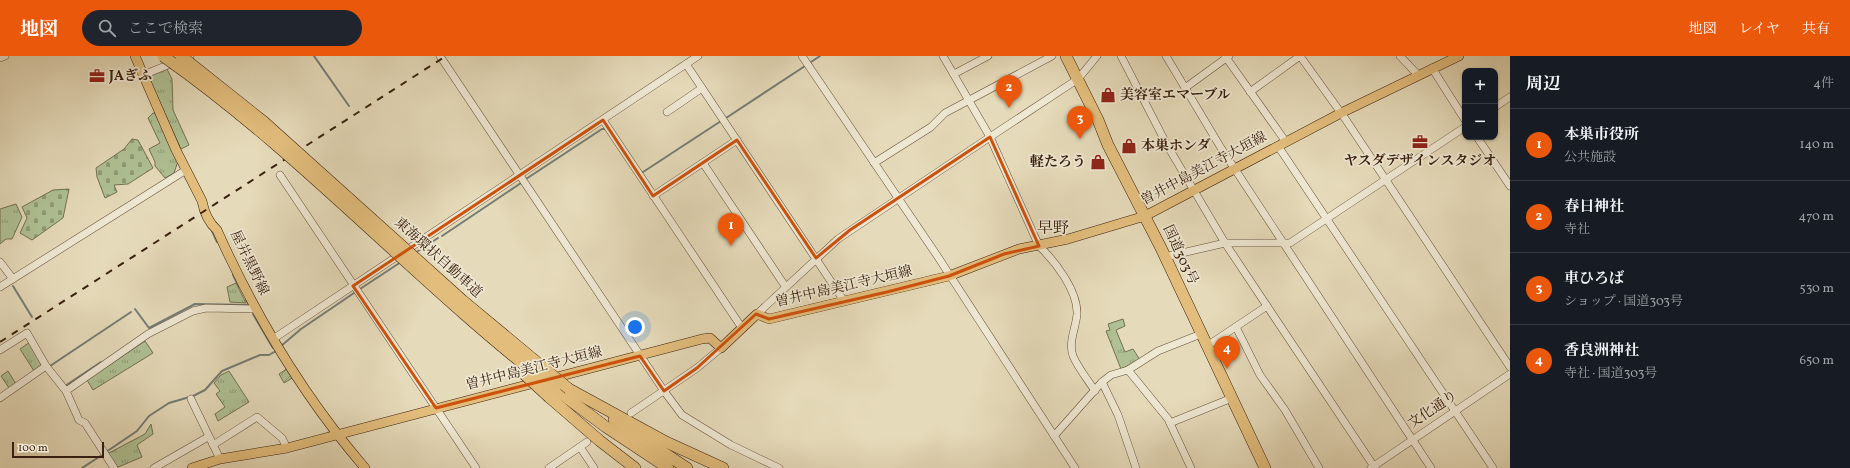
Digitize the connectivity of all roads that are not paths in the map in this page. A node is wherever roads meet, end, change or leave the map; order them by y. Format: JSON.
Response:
{"nodes":[{"id":1,"x":5,"y":56,"type":"edge"},
{"id":2,"x":135,"y":56,"type":"edge"},
{"id":3,"x":163,"y":56,"type":"edge"},
{"id":4,"x":186,"y":56,"type":"edge"},
{"id":5,"x":440,"y":56,"type":"edge"},
{"id":6,"x":698,"y":56,"type":"edge"},
{"id":7,"x":802,"y":56,"type":"edge"},
{"id":8,"x":943,"y":56,"type":"edge"},
{"id":9,"x":988,"y":56,"type":"edge"},
{"id":10,"x":1052,"y":56,"type":"edge"},
{"id":11,"x":1066,"y":56,"type":"edge"},
{"id":12,"x":1097,"y":56,"type":"edge"},
{"id":13,"x":1121,"y":56,"type":"edge"},
{"id":14,"x":1166,"y":56,"type":"edge"},
{"id":15,"x":1300,"y":56,"type":"edge"},
{"id":16,"x":1400,"y":56,"type":"edge"},
{"id":17,"x":1459,"y":56,"type":"edge"},
{"id":18,"x":1227,"y":57,"type":"edge"},
{"id":19,"x":0,"y":58,"type":"edge"},
{"id":20,"x":686,"y":64,"type":"junction"},
{"id":21,"x":1432,"y":68,"type":"junction"},
{"id":22,"x":954,"y":74,"type":"junction"},
{"id":23,"x":143,"y":75,"type":"junction"},
{"id":24,"x":1418,"y":75,"type":"junction"},
{"id":25,"x":1078,"y":80,"type":"junction"},
{"id":26,"x":702,"y":88,"type":"junction"},
{"id":27,"x":1185,"y":88,"type":"junction"},
{"id":28,"x":1250,"y":92,"type":"junction"},
{"id":29,"x":1510,"y":97,"type":"edge"},
{"id":30,"x":969,"y":100,"type":"junction"},
{"id":31,"x":1498,"y":105,"type":"edge"},
{"id":32,"x":667,"y":112,"type":"dead end"},
{"id":33,"x":1341,"y":113,"type":"junction"},
{"id":34,"x":1462,"y":115,"type":"edge"},
{"id":35,"x":603,"y":120,"type":"junction"},
{"id":36,"x":1462,"y":129,"type":"edge"},
{"id":37,"x":990,"y":136,"type":"junction"},
{"id":38,"x":737,"y":140,"type":"junction"},
{"id":39,"x":1479,"y":140,"type":"edge"},
{"id":40,"x":1282,"y":144,"type":"junction"},
{"id":41,"x":703,"y":162,"type":"junction"},
{"id":42,"x":874,"y":163,"type":"junction"},
{"id":43,"x":1235,"y":169,"type":"junction"},
{"id":44,"x":186,"y":170,"type":"junction"},
{"id":45,"x":520,"y":174,"type":"junction"},
{"id":46,"x":280,"y":175,"type":"dead end"},
{"id":47,"x":1385,"y":178,"type":"junction"},
{"id":48,"x":1510,"y":186,"type":"edge"},
{"id":49,"x":1193,"y":190,"type":"junction"},
{"id":50,"x":653,"y":196,"type":"junction"},
{"id":51,"x":897,"y":198,"type":"junction"},
{"id":52,"x":1145,"y":216,"type":"junction"},
{"id":53,"x":1326,"y":218,"type":"junction"},
{"id":54,"x":1225,"y":243,"type":"junction"},
{"id":55,"x":1283,"y":243,"type":"junction"},
{"id":56,"x":1039,"y":246,"type":"junction"},
{"id":57,"x":1165,"y":257,"type":"junction"},
{"id":58,"x":816,"y":258,"type":"junction"},
{"id":59,"x":0,"y":262,"type":"edge"},
{"id":60,"x":949,"y":276,"type":"junction"},
{"id":61,"x":13,"y":279,"type":"junction"},
{"id":62,"x":352,"y":286,"type":"junction"},
{"id":63,"x":785,"y":286,"type":"junction"},
{"id":64,"x":0,"y":287,"type":"edge"},
{"id":65,"x":844,"y":302,"type":"junction"},
{"id":66,"x":1267,"y":306,"type":"junction"},
{"id":67,"x":256,"y":309,"type":"junction"},
{"id":68,"x":757,"y":314,"type":"junction"},
{"id":69,"x":1236,"y":327,"type":"junction"},
{"id":70,"x":742,"y":328,"type":"junction"},
{"id":71,"x":1201,"y":334,"type":"junction"},
{"id":72,"x":273,"y":339,"type":"junction"},
{"id":73,"x":1207,"y":346,"type":"junction"},
{"id":74,"x":721,"y":348,"type":"junction"},
{"id":75,"x":0,"y":350,"type":"edge"},
{"id":76,"x":640,"y":356,"type":"junction"},
{"id":77,"x":46,"y":366,"type":"junction"},
{"id":78,"x":1510,"y":367,"type":"edge"},
{"id":79,"x":1128,"y":370,"type":"junction"},
{"id":80,"x":1510,"y":374,"type":"edge"},
{"id":81,"x":1102,"y":382,"type":"junction"},
{"id":82,"x":569,"y":389,"type":"junction"},
{"id":83,"x":1095,"y":390,"type":"junction"},
{"id":84,"x":66,"y":391,"type":"junction"},
{"id":85,"x":664,"y":391,"type":"junction"},
{"id":86,"x":552,"y":393,"type":"junction"},
{"id":87,"x":0,"y":398,"type":"edge"},
{"id":88,"x":1232,"y":398,"type":"junction"},
{"id":89,"x":191,"y":400,"type":"dead end"},
{"id":90,"x":436,"y":408,"type":"junction"},
{"id":91,"x":1456,"y":411,"type":"junction"},
{"id":92,"x":631,"y":413,"type":"dead end"},
{"id":93,"x":1170,"y":423,"type":"junction"},
{"id":94,"x":337,"y":435,"type":"junction"},
{"id":95,"x":1054,"y":436,"type":"junction"},
{"id":96,"x":208,"y":437,"type":"junction"},
{"id":97,"x":1413,"y":439,"type":"junction"},
{"id":98,"x":587,"y":442,"type":"dead end"},
{"id":99,"x":212,"y":445,"type":"junction"},
{"id":100,"x":580,"y":447,"type":"junction"},
{"id":101,"x":287,"y":448,"type":"junction"},
{"id":102,"x":220,"y":460,"type":"junction"},
{"id":103,"x":1373,"y":467,"type":"edge"},
{"id":104,"x":114,"y":468,"type":"edge"},
{"id":105,"x":154,"y":468,"type":"edge"},
{"id":106,"x":192,"y":468,"type":"edge"},
{"id":107,"x":365,"y":468,"type":"edge"},
{"id":108,"x":476,"y":468,"type":"edge"},
{"id":109,"x":549,"y":468,"type":"edge"},
{"id":110,"x":594,"y":468,"type":"edge"},
{"id":111,"x":635,"y":468,"type":"edge"},
{"id":112,"x":668,"y":468,"type":"edge"},
{"id":113,"x":687,"y":468,"type":"edge"},
{"id":114,"x":723,"y":468,"type":"edge"},
{"id":115,"x":779,"y":468,"type":"edge"},
{"id":116,"x":1075,"y":468,"type":"edge"},
{"id":117,"x":1136,"y":468,"type":"edge"},
{"id":118,"x":1191,"y":468,"type":"edge"},
{"id":119,"x":1265,"y":468,"type":"edge"},
{"id":120,"x":1319,"y":468,"type":"edge"},
{"id":121,"x":1431,"y":468,"type":"edge"},
{"id":122,"x":1493,"y":468,"type":"edge"}],
"edges":[{"from":1,"to":19,"type":"street"},
{"from":2,"to":23,"type":"main road","name":"屋井黒野線"},
{"from":3,"to":86,"type":"highway","name":"東海環状自動車道","bridge":true},
{"from":4,"to":23,"type":"street"},
{"from":4,"to":82,"type":"highway","name":"東海環状自動車道","bridge":true},
{"from":5,"to":45,"type":"street"},
{"from":6,"to":20,"type":"street"},
{"from":7,"to":42,"type":"street"},
{"from":8,"to":22,"type":"street"},
{"from":9,"to":22,"type":"street"},
{"from":10,"to":30,"type":"street"},
{"from":11,"to":25,"type":"highway","name":"国道303号"},
{"from":12,"to":25,"type":"street"},
{"from":13,"to":49,"type":"street"},
{"from":14,"to":27,"type":"street"},
{"from":15,"to":28,"type":"street"},
{"from":15,"to":33,"type":"street"},
{"from":16,"to":24,"type":"street"},
{"from":17,"to":21,"type":"main road","name":"曽井中島美江寺大垣線"},
{"from":18,"to":27,"type":"street"},
{"from":18,"to":28,"type":"street"},
{"from":20,"to":26,"type":"street"},
{"from":20,"to":35,"type":"street"},
{"from":21,"to":24,"type":"main road","name":"曽井中島美江寺大垣線"},
{"from":21,"to":34,"type":"street"},
{"from":22,"to":30,"type":"street"},
{"from":23,"to":44,"type":"main road","name":"屋井黒野線"},
{"from":24,"to":33,"type":"main road","name":"曽井中島美江寺大垣線"},
{"from":25,"to":37,"type":"street"},
{"from":25,"to":52,"type":"highway","name":"国道303号"},
{"from":26,"to":32,"type":"street"},
{"from":26,"to":38,"type":"street"},
{"from":27,"to":43,"type":"street"},
{"from":28,"to":40,"type":"street"},
{"from":29,"to":31,"type":"street"},
{"from":30,"to":37,"type":"street"},
{"from":30,"to":42,"type":"street"},
{"from":33,"to":40,"type":"main road","name":"曽井中島美江寺大垣線"},
{"from":33,"to":47,"type":"street"},
{"from":35,"to":45,"type":"street"},
{"from":35,"to":50,"type":"street"},
{"from":36,"to":47,"type":"street"},
{"from":37,"to":51,"type":"street"},
{"from":37,"to":56,"type":"street"},
{"from":38,"to":41,"type":"street"},
{"from":38,"to":58,"type":"street"},
{"from":39,"to":48,"type":"street"},
{"from":40,"to":43,"type":"main road","name":"曽井中島美江寺大垣線"},
{"from":40,"to":53,"type":"street"},
{"from":41,"to":50,"type":"street"},
{"from":41,"to":63,"type":"street"},
{"from":42,"to":51,"type":"street"},
{"from":43,"to":49,"type":"main road","name":"曽井中島美江寺大垣線"},
{"from":43,"to":55,"type":"street"},
{"from":44,"to":61,"type":"street"},
{"from":44,"to":67,"type":"main road","name":"屋井黒野線"},
{"from":45,"to":62,"type":"street"},
{"from":45,"to":76,"type":"street"},
{"from":46,"to":62,"type":"street"},
{"from":47,"to":53,"type":"street"},
{"from":47,"to":78,"type":"street"},
{"from":49,"to":52,"type":"main road","name":"曽井中島美江寺大垣線"},
{"from":49,"to":54,"type":"street"},
{"from":50,"to":70,"type":"street"},
{"from":51,"to":58,"type":"street"},
{"from":51,"to":60,"type":"street"},
{"from":52,"to":56,"type":"main road","name":"曽井中島美江寺大垣線"},
{"from":52,"to":57,"type":"highway","name":"国道303号"},
{"from":53,"to":55,"type":"street"},
{"from":53,"to":91,"type":"street"},
{"from":54,"to":55,"type":"street"},
{"from":54,"to":57,"type":"street"},
{"from":54,"to":66,"type":"street"},
{"from":55,"to":97,"type":"street"},
{"from":56,"to":60,"type":"main road","name":"曽井中島美江寺大垣線"},
{"from":56,"to":83,"type":"street"},
{"from":57,"to":71,"type":"highway","name":"国道303号"},
{"from":58,"to":63,"type":"street"},
{"from":58,"to":65,"type":"street"},
{"from":59,"to":61,"type":"street"},
{"from":60,"to":65,"type":"main road","name":"曽井中島美江寺大垣線"},
{"from":60,"to":95,"type":"street"},
{"from":61,"to":64,"type":"street"},
{"from":62,"to":72,"type":"street"},
{"from":62,"to":90,"type":"street"},
{"from":63,"to":68,"type":"street"},
{"from":65,"to":68,"type":"main road","name":"曽井中島美江寺大垣線"},
{"from":66,"to":69,"type":"street"},
{"from":66,"to":103,"type":"street"},
{"from":67,"to":72,"type":"main road","name":"屋井黒野線"},
{"from":67,"to":84,"type":"street"},
{"from":68,"to":70,"type":"main road"},
{"from":69,"to":73,"type":"street"},
{"from":69,"to":120,"type":"street"},
{"from":70,"to":74,"type":"main road"},
{"from":71,"to":73,"type":"highway","name":"国道303号"},
{"from":71,"to":79,"type":"street"},
{"from":72,"to":94,"type":"main road","name":"屋井黒野線"},
{"from":73,"to":88,"type":"highway","name":"国道303号"},
{"from":74,"to":76,"type":"main road","name":"曽井中島美江寺大垣線"},
{"from":74,"to":85,"type":"street"},
{"from":75,"to":77,"type":"street"},
{"from":76,"to":85,"type":"street"},
{"from":76,"to":90,"type":"main road","name":"曽井中島美江寺大垣線"},
{"from":77,"to":84,"type":"street"},
{"from":77,"to":87,"type":"street"},
{"from":79,"to":81,"type":"street"},
{"from":79,"to":93,"type":"street"},
{"from":80,"to":91,"type":"street","name":"文化通り"},
{"from":81,"to":83,"type":"street"},
{"from":81,"to":117,"type":"street"},
{"from":82,"to":113,"type":"highway","name":"東海環状自動車道"},
{"from":82,"to":114,"type":"highway"},
{"from":83,"to":95,"type":"street"},
{"from":84,"to":104,"type":"street"},
{"from":85,"to":92,"type":"street"},
{"from":85,"to":115,"type":"street"},
{"from":86,"to":111,"type":"highway"},
{"from":86,"to":112,"type":"highway","name":"東海環状自動車道"},
{"from":88,"to":93,"type":"street"},
{"from":88,"to":119,"type":"highway","name":"国道303号"},
{"from":89,"to":96,"type":"street"},
{"from":90,"to":94,"type":"main road","name":"曽井中島美江寺大垣線"},
{"from":90,"to":108,"type":"street"},
{"from":91,"to":97,"type":"street","name":"文化通り"},
{"from":91,"to":122,"type":"street"},
{"from":93,"to":118,"type":"street"},
{"from":94,"to":101,"type":"main road","name":"曽井中島美江寺大垣線"},
{"from":94,"to":107,"type":"main road","name":"屋井黒野線"},
{"from":95,"to":116,"type":"street"},
{"from":96,"to":99,"type":"street"},
{"from":96,"to":105,"type":"street"},
{"from":97,"to":103,"type":"street","name":"文化通り"},
{"from":97,"to":121,"type":"street"},
{"from":98,"to":100,"type":"street"},
{"from":99,"to":101,"type":"street"},
{"from":99,"to":102,"type":"street"},
{"from":100,"to":109,"type":"street"},
{"from":100,"to":110,"type":"street"},
{"from":101,"to":102,"type":"main road","name":"曽井中島美江寺大垣線"},
{"from":102,"to":106,"type":"main road","name":"曽井中島美江寺大垣線"}]}
